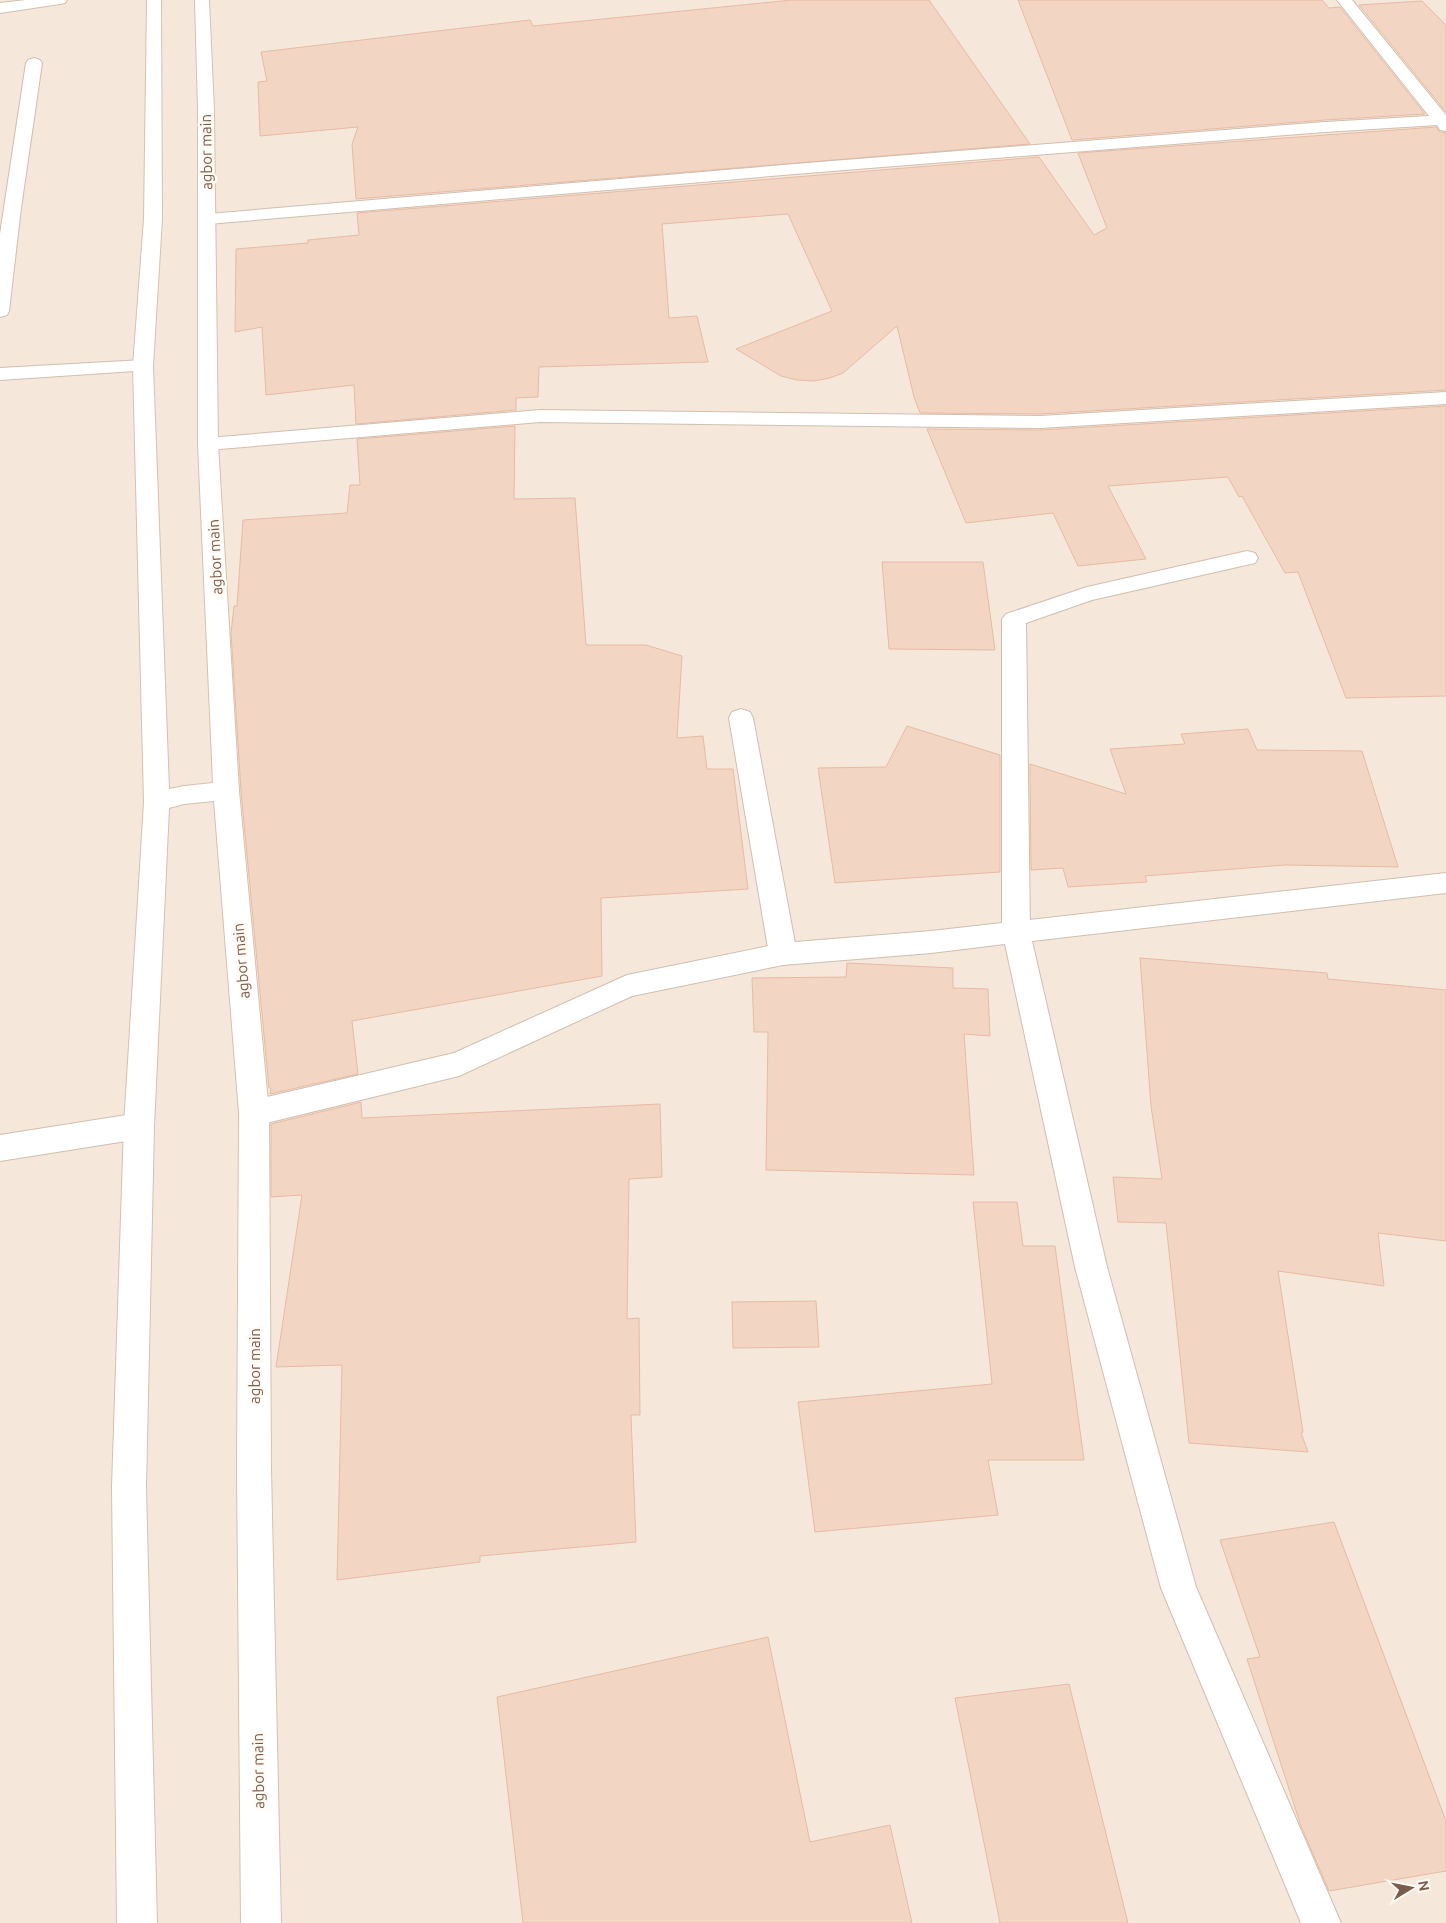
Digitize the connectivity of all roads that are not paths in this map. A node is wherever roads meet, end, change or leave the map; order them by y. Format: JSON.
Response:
{"nodes":[{"id":1,"x":60,"y":0,"type":"edge"},
{"id":2,"x":154,"y":0,"type":"edge"},
{"id":3,"x":202,"y":0,"type":"edge"},
{"id":4,"x":1344,"y":0,"type":"edge"},
{"id":5,"x":0,"y":8,"type":"edge"},
{"id":6,"x":34,"y":63,"type":"dead end"},
{"id":7,"x":1445,"y":122,"type":"edge"},
{"id":8,"x":208,"y":219,"type":"junction"},
{"id":9,"x":0,"y":311,"type":"edge"},
{"id":10,"x":143,"y":366,"type":"junction"},
{"id":11,"x":0,"y":374,"type":"edge"},
{"id":12,"x":1446,"y":398,"type":"edge"},
{"id":13,"x":208,"y":444,"type":"junction"},
{"id":14,"x":1247,"y":558,"type":"dead end"},
{"id":15,"x":741,"y":718,"type":"dead end"},
{"id":16,"x":226,"y":791,"type":"junction"},
{"id":17,"x":157,"y":802,"type":"junction"},
{"id":18,"x":1446,"y":883,"type":"edge"},
{"id":19,"x":1016,"y":932,"type":"junction"},
{"id":20,"x":783,"y":954,"type":"junction"},
{"id":21,"x":254,"y":1113,"type":"junction"},
{"id":22,"x":139,"y":1126,"type":"junction"},
{"id":23,"x":0,"y":1148,"type":"edge"},
{"id":24,"x":137,"y":1923,"type":"edge"},
{"id":25,"x":261,"y":1923,"type":"edge"},
{"id":26,"x":1321,"y":1923,"type":"edge"}],
"edges":[{"from":1,"to":5,"type":"street"},
{"from":2,"to":10,"type":"street"},
{"from":3,"to":8,"type":"street","name":"agbor main"},
{"from":4,"to":7,"type":"street"},
{"from":6,"to":9,"type":"street"},
{"from":7,"to":8,"type":"street"},
{"from":8,"to":13,"type":"street","name":"agbor main"},
{"from":10,"to":11,"type":"street"},
{"from":10,"to":17,"type":"street"},
{"from":12,"to":13,"type":"street"},
{"from":13,"to":16,"type":"street","name":"agbor main"},
{"from":14,"to":19,"type":"street"},
{"from":15,"to":20,"type":"street"},
{"from":16,"to":17,"type":"street"},
{"from":16,"to":21,"type":"street","name":"agbor main"},
{"from":17,"to":22,"type":"street"},
{"from":18,"to":19,"type":"street"},
{"from":19,"to":20,"type":"street"},
{"from":19,"to":26,"type":"street"},
{"from":20,"to":21,"type":"street"},
{"from":21,"to":25,"type":"street","name":"agbor main"},
{"from":22,"to":23,"type":"street"},
{"from":22,"to":24,"type":"street"}]}
